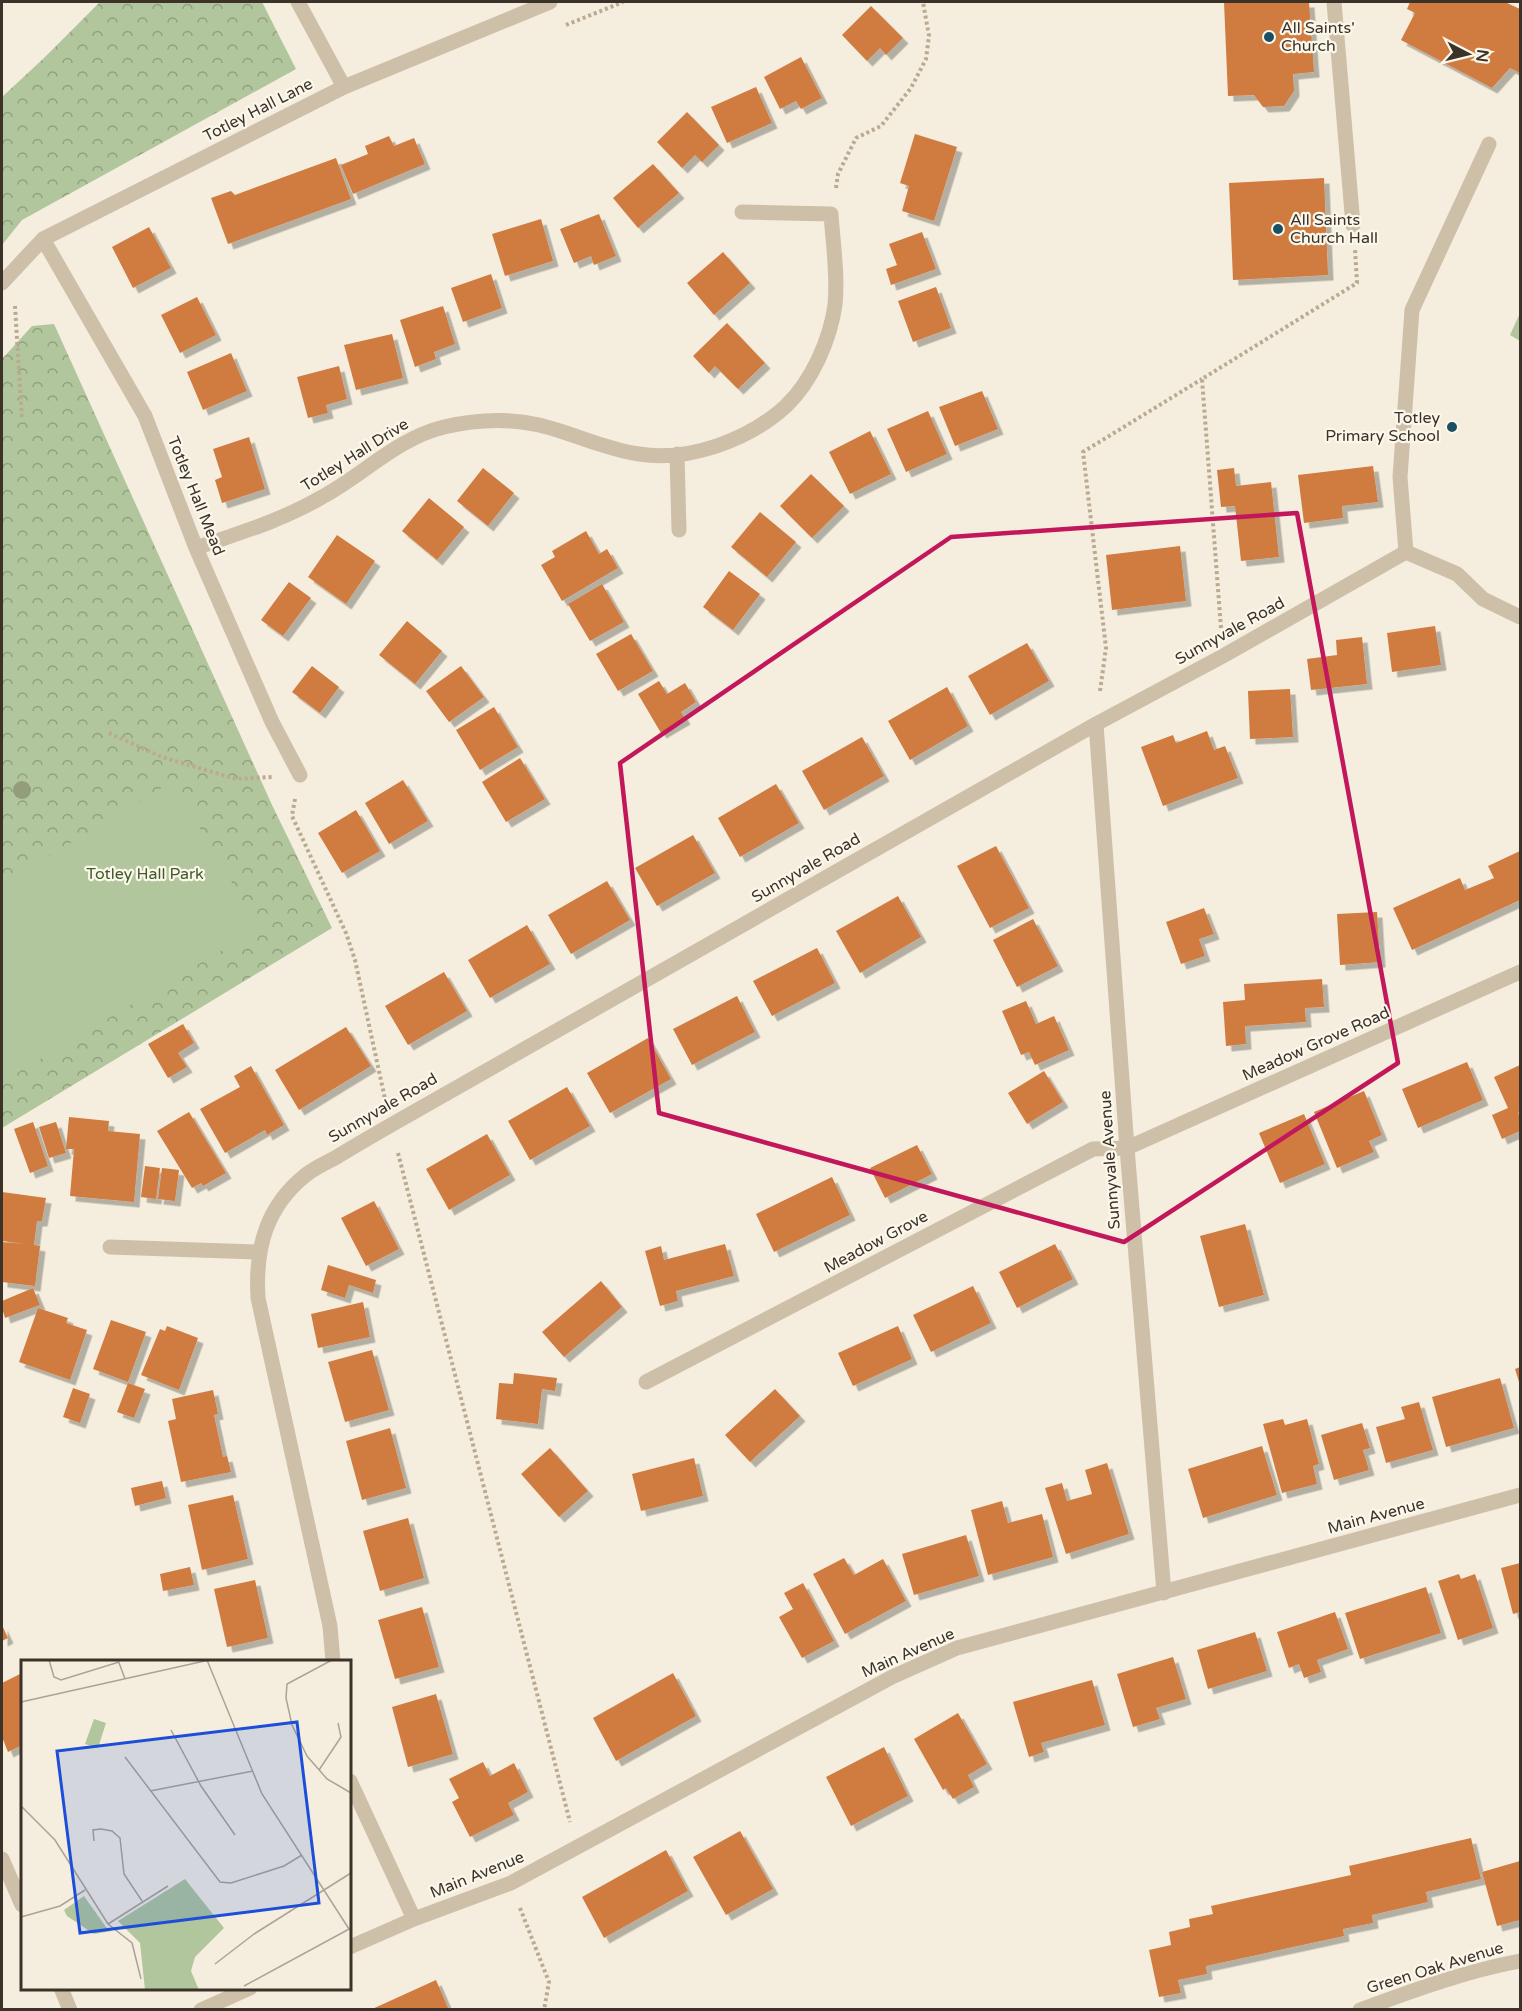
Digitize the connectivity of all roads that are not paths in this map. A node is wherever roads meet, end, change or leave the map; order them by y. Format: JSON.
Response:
{"nodes":[{"id":1,"x":298,"y":2,"type":"edge"},
{"id":2,"x":550,"y":2,"type":"edge"},
{"id":3,"x":1334,"y":2,"type":"edge"},
{"id":4,"x":344,"y":87,"type":"junction"},
{"id":5,"x":1489,"y":144,"type":"dead end"},
{"id":6,"x":742,"y":212,"type":"dead end"},
{"id":7,"x":1353,"y":225,"type":"road end"},
{"id":8,"x":43,"y":239,"type":"junction"},
{"id":9,"x":7,"y":277,"type":"edge"},
{"id":10,"x":677,"y":454,"type":"junction"},
{"id":11,"x":679,"y":530,"type":"dead end"},
{"id":12,"x":196,"y":548,"type":"junction"},
{"id":13,"x":1407,"y":552,"type":"junction"},
{"id":14,"x":1521,"y":617,"type":"edge"},
{"id":15,"x":1096,"y":724,"type":"junction"},
{"id":16,"x":300,"y":775,"type":"road end"},
{"id":17,"x":1521,"y":972,"type":"edge"},
{"id":18,"x":1127,"y":1148,"type":"junction"},
{"id":19,"x":110,"y":1247,"type":"dead end"},
{"id":20,"x":258,"y":1252,"type":"junction"},
{"id":21,"x":646,"y":1382,"type":"dead end"},
{"id":22,"x":1521,"y":1495,"type":"edge"},
{"id":23,"x":1164,"y":1593,"type":"junction"},
{"id":24,"x":333,"y":1660,"type":"edge"},
{"id":25,"x":351,"y":1782,"type":"edge"},
{"id":26,"x":2,"y":1859,"type":"edge"},
{"id":27,"x":21,"y":1903,"type":"edge"},
{"id":28,"x":414,"y":1919,"type":"junction"},
{"id":29,"x":351,"y":1947,"type":"edge"},
{"id":30,"x":1521,"y":1961,"type":"edge"},
{"id":31,"x":61,"y":1990,"type":"edge"},
{"id":32,"x":248,"y":1990,"type":"edge"},
{"id":33,"x":70,"y":2010,"type":"edge"},
{"id":34,"x":201,"y":2010,"type":"edge"},
{"id":35,"x":1360,"y":2010,"type":"edge"}],
"edges":[{"from":1,"to":4,"type":"street"},
{"from":2,"to":4,"type":"street","name":"Totley Hall Lane"},
{"from":3,"to":7,"type":"street"},
{"from":4,"to":8,"type":"street","name":"Totley Hall Lane"},
{"from":5,"to":13,"type":"street"},
{"from":6,"to":10,"type":"street","name":"Totley Hall Drive"},
{"from":8,"to":9,"type":"street","name":"Totley Hall Lane"},
{"from":8,"to":12,"type":"street","name":"Totley Hall Mead"},
{"from":10,"to":11,"type":"street"},
{"from":10,"to":12,"type":"street","name":"Totley Hall Drive"},
{"from":12,"to":16,"type":"street","name":"Totley Hall Mead"},
{"from":13,"to":14,"type":"street"},
{"from":13,"to":15,"type":"street","name":"Sunnyvale Road"},
{"from":15,"to":18,"type":"street","name":"Sunnyvale Avenue"},
{"from":15,"to":20,"type":"street","name":"Sunnyvale Road"},
{"from":17,"to":18,"type":"street","name":"Meadow Grove Road"},
{"from":18,"to":21,"type":"street","name":"Meadow Grove"},
{"from":18,"to":23,"type":"street","name":"Sunnyvale Avenue"},
{"from":19,"to":20,"type":"street"},
{"from":20,"to":24,"type":"street","name":"Sunnyvale Road"},
{"from":22,"to":23,"type":"street","name":"Main Avenue"},
{"from":23,"to":28,"type":"street","name":"Main Avenue"},
{"from":25,"to":28,"type":"street"},
{"from":26,"to":27,"type":"street"},
{"from":28,"to":29,"type":"street","name":"Main Avenue"},
{"from":30,"to":35,"type":"street","name":"Green Oak Avenue"},
{"from":31,"to":33,"type":"street"},
{"from":32,"to":34,"type":"street"}]}
